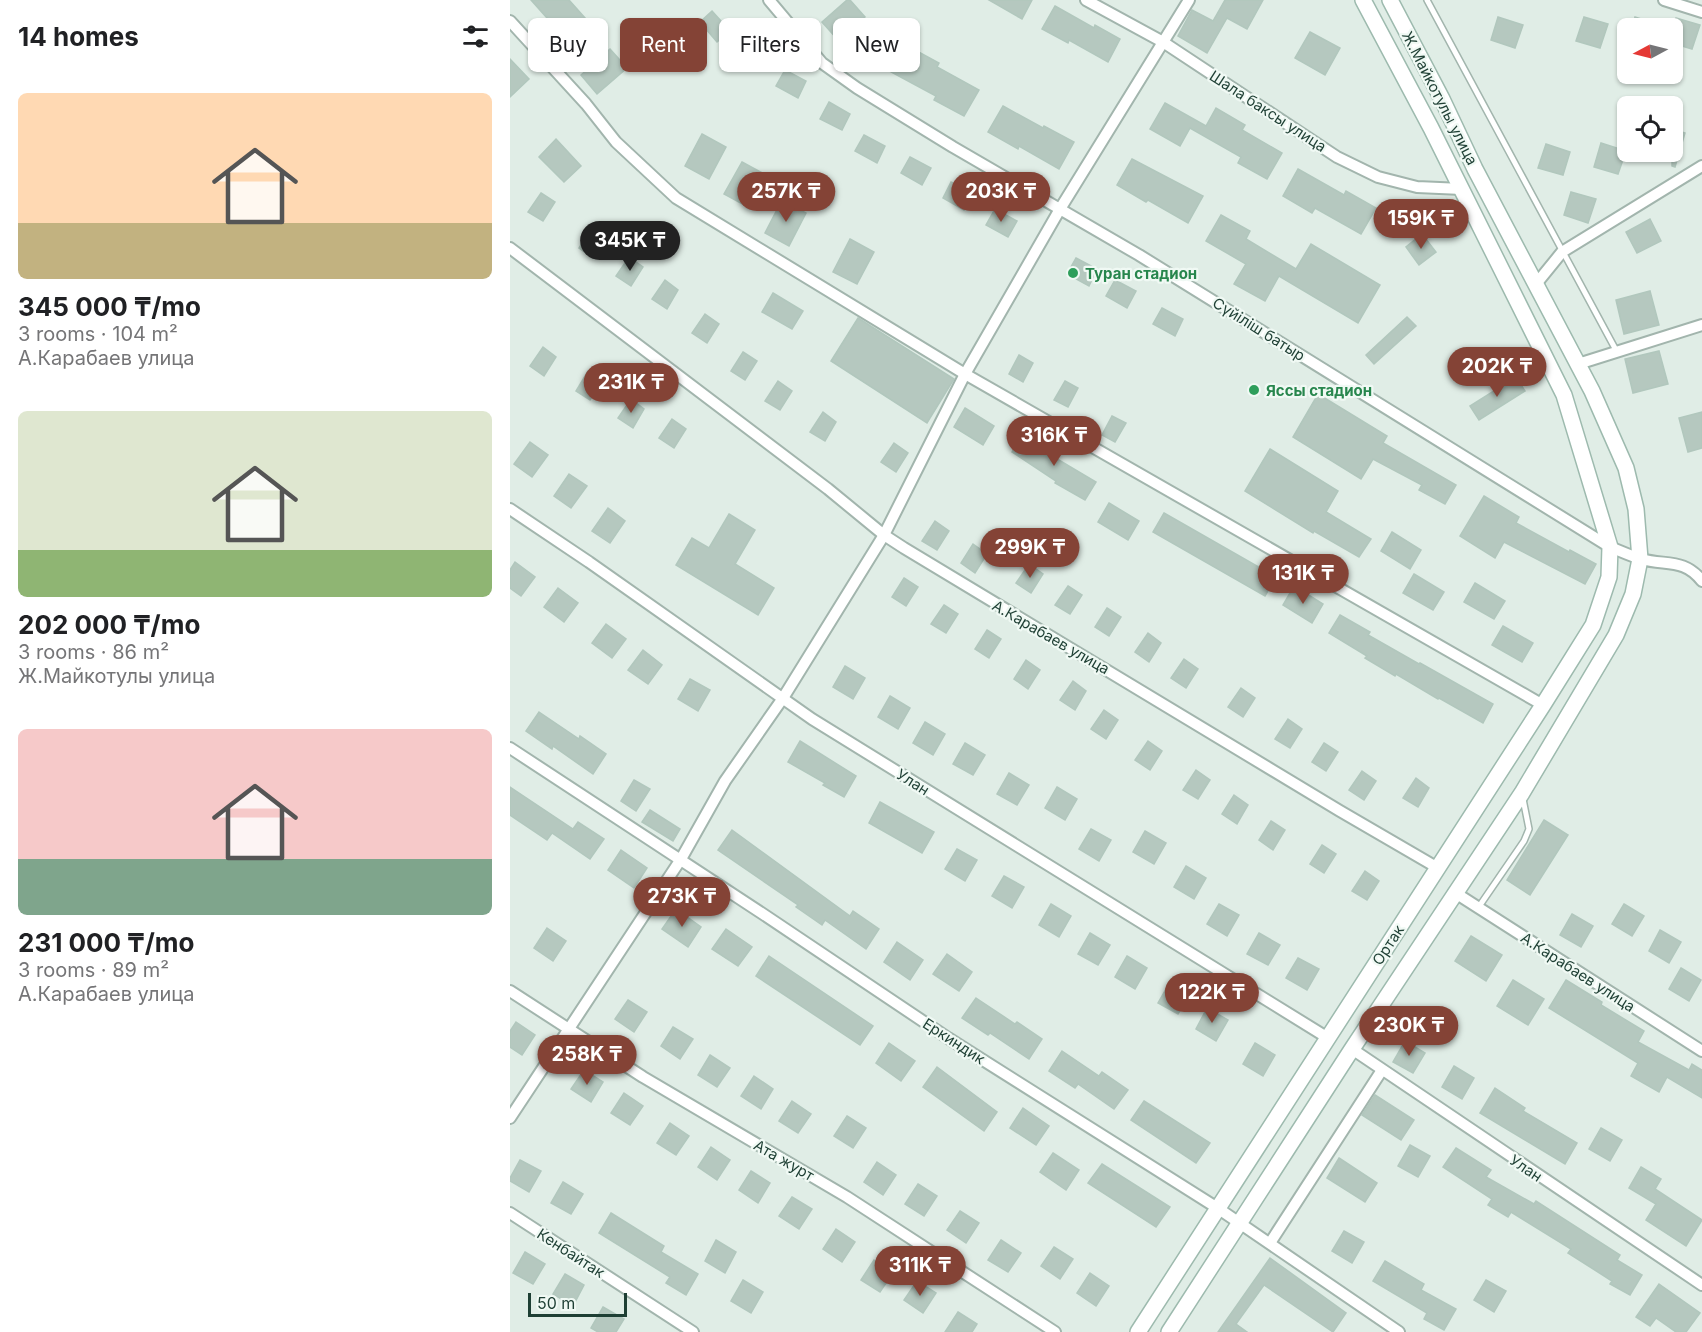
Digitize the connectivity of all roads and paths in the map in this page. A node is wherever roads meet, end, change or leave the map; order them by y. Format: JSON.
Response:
{"nodes":[{"id":1,"x":769,"y":0,"type":"edge"},
{"id":2,"x":1086,"y":0,"type":"edge"},
{"id":3,"x":1189,"y":0,"type":"edge"},
{"id":4,"x":1389,"y":0,"type":"edge"},
{"id":5,"x":1426,"y":0,"type":"edge"},
{"id":6,"x":1664,"y":0,"type":"edge"},
{"id":7,"x":1366,"y":5,"type":"edge"},
{"id":8,"x":1702,"y":12,"type":"edge"},
{"id":9,"x":510,"y":21,"type":"edge"},
{"id":10,"x":1163,"y":42,"type":"junction"},
{"id":11,"x":1702,"y":166,"type":"edge"},
{"id":12,"x":1462,"y":189,"type":"junction"},
{"id":13,"x":1060,"y":209,"type":"junction"},
{"id":14,"x":510,"y":248,"type":"edge"},
{"id":15,"x":1562,"y":252,"type":"junction"},
{"id":16,"x":1536,"y":284,"type":"junction"},
{"id":17,"x":1702,"y":325,"type":"edge"},
{"id":18,"x":1617,"y":352,"type":"junction"},
{"id":19,"x":1578,"y":364,"type":"junction"},
{"id":20,"x":965,"y":374,"type":"junction"},
{"id":21,"x":510,"y":509,"type":"edge"},
{"id":22,"x":884,"y":535,"type":"junction"},
{"id":23,"x":1610,"y":547,"type":"junction"},
{"id":24,"x":1640,"y":559,"type":"junction"},
{"id":25,"x":1698,"y":569,"type":"edge"},
{"id":26,"x":1702,"y":580,"type":"edge"},
{"id":27,"x":783,"y":698,"type":"junction"},
{"id":28,"x":1543,"y":705,"type":"junction"},
{"id":29,"x":510,"y":748,"type":"edge"},
{"id":30,"x":1522,"y":793,"type":"junction"},
{"id":31,"x":681,"y":859,"type":"junction"},
{"id":32,"x":1438,"y":868,"type":"junction"},
{"id":33,"x":1454,"y":892,"type":"junction"},
{"id":34,"x":1478,"y":908,"type":"junction"},
{"id":35,"x":510,"y":991,"type":"edge"},
{"id":36,"x":569,"y":1029,"type":"junction"},
{"id":37,"x":1328,"y":1038,"type":"junction"},
{"id":38,"x":1352,"y":1049,"type":"junction"},
{"id":39,"x":1702,"y":1051,"type":"edge"},
{"id":40,"x":1382,"y":1070,"type":"junction"},
{"id":41,"x":510,"y":1118,"type":"edge"},
{"id":42,"x":1219,"y":1209,"type":"junction"},
{"id":43,"x":510,"y":1213,"type":"edge"},
{"id":44,"x":1239,"y":1222,"type":"junction"},
{"id":45,"x":1270,"y":1243,"type":"junction"},
{"id":46,"x":1702,"y":1285,"type":"edge"},
{"id":47,"x":693,"y":1332,"type":"edge"},
{"id":48,"x":1055,"y":1332,"type":"edge"},
{"id":49,"x":1138,"y":1332,"type":"edge"},
{"id":50,"x":1169,"y":1332,"type":"edge"},
{"id":51,"x":1399,"y":1332,"type":"edge"}],
"edges":[{"from":1,"to":13,"type":"street","name":"Сүйіліш батыр"},
{"from":2,"to":10,"type":"street","name":"Шала баксы улица"},
{"from":3,"to":10,"type":"street"},
{"from":4,"to":7,"type":"street"},
{"from":4,"to":16,"type":"street","name":"Ж.Майкотулы улица"},
{"from":5,"to":15,"type":"lane"},
{"from":6,"to":8,"type":"street"},
{"from":7,"to":12,"type":"street","name":"Ж.Майкотулы улица"},
{"from":9,"to":20,"type":"street"},
{"from":10,"to":12,"type":"street","name":"Шала баксы улица"},
{"from":10,"to":13,"type":"street"},
{"from":11,"to":15,"type":"street"},
{"from":12,"to":23,"type":"street","name":"Ж.Майкотулы улица"},
{"from":13,"to":20,"type":"street"},
{"from":13,"to":23,"type":"street","name":"Сүйіліш батыр"},
{"from":14,"to":22,"type":"street","name":"А.Карабаев улица"},
{"from":15,"to":16,"type":"street"},
{"from":15,"to":18,"type":"lane"},
{"from":16,"to":19,"type":"street","name":"Ж.Майкотулы улица"},
{"from":17,"to":18,"type":"street"},
{"from":18,"to":19,"type":"street"},
{"from":19,"to":24,"type":"street","name":"Ж.Майкотулы улица"},
{"from":20,"to":22,"type":"street"},
{"from":20,"to":28,"type":"street"},
{"from":21,"to":27,"type":"street","name":"Улан"},
{"from":22,"to":27,"type":"street"},
{"from":22,"to":32,"type":"street","name":"А.Карабаев улица"},
{"from":23,"to":24,"type":"street","name":"Сүйіліш батыр"},
{"from":23,"to":28,"type":"street","name":"Ортак"},
{"from":24,"to":25,"type":"street","name":"Сүйіліш батыр"},
{"from":24,"to":30,"type":"street","name":"Ортак"},
{"from":25,"to":26,"type":"street"},
{"from":27,"to":31,"type":"street"},
{"from":27,"to":37,"type":"street","name":"Улан"},
{"from":28,"to":32,"type":"street","name":"Ортак"},
{"from":29,"to":31,"type":"street","name":"Еркиндик"},
{"from":30,"to":33,"type":"street","name":"Ортак"},
{"from":30,"to":34,"type":"lane"},
{"from":31,"to":36,"type":"street"},
{"from":31,"to":42,"type":"street","name":"Еркиндик"},
{"from":32,"to":37,"type":"street","name":"Ортак"},
{"from":33,"to":34,"type":"street","name":"А.Карабаев улица"},
{"from":33,"to":38,"type":"street","name":"Ортак"},
{"from":34,"to":39,"type":"street","name":"А.Карабаев улица"},
{"from":35,"to":36,"type":"street","name":"Ата журт"},
{"from":36,"to":41,"type":"street"},
{"from":36,"to":48,"type":"street","name":"Ата журт"},
{"from":37,"to":42,"type":"street","name":"Ортак"},
{"from":38,"to":40,"type":"street","name":"Улан"},
{"from":38,"to":44,"type":"street","name":"Ортак"},
{"from":40,"to":45,"type":"street"},
{"from":40,"to":46,"type":"street","name":"Улан"},
{"from":42,"to":44,"type":"street","name":"Еркиндик"},
{"from":42,"to":49,"type":"street","name":"Ортак"},
{"from":43,"to":47,"type":"street","name":"Кенбайтак"},
{"from":44,"to":45,"type":"street","name":"Еркиндик"},
{"from":44,"to":50,"type":"street","name":"Ортак"},
{"from":45,"to":51,"type":"street","name":"Еркиндик"}]}
